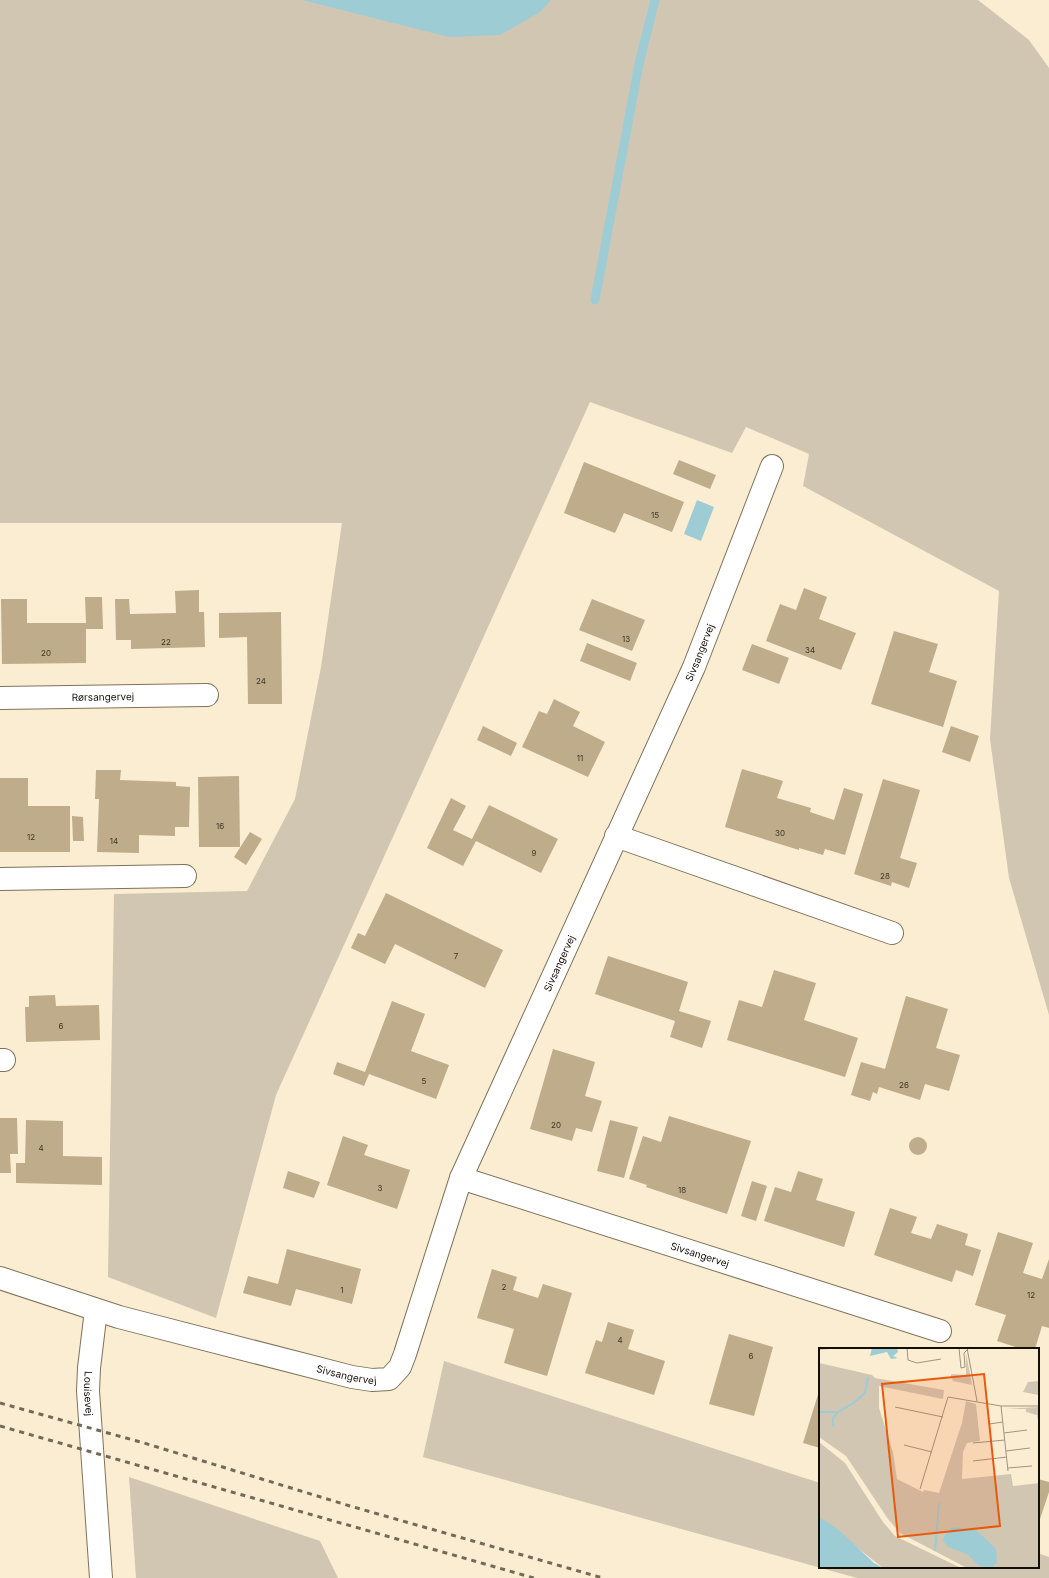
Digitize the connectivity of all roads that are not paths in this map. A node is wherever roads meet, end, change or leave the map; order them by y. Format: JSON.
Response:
{"nodes":[{"id":1,"x":772,"y":466,"type":"dead end"},
{"id":2,"x":207,"y":695,"type":"dead end"},
{"id":3,"x":0,"y":698,"type":"edge"},
{"id":4,"x":616,"y":836,"type":"junction"},
{"id":5,"x":185,"y":876,"type":"dead end"},
{"id":6,"x":0,"y":879,"type":"edge"},
{"id":7,"x":892,"y":933,"type":"dead end"},
{"id":8,"x":461,"y":1178,"type":"junction"},
{"id":9,"x":0,"y":1278,"type":"edge"},
{"id":10,"x":96,"y":1310,"type":"junction"},
{"id":11,"x":940,"y":1331,"type":"dead end"},
{"id":12,"x":101,"y":1578,"type":"edge"}],
"edges":[{"from":1,"to":4,"type":"street","name":"Sivsangervej"},
{"from":2,"to":3,"type":"street","name":"Rørsangervej"},
{"from":4,"to":7,"type":"street"},
{"from":4,"to":8,"type":"street","name":"Sivsangervej"},
{"from":5,"to":6,"type":"street"},
{"from":8,"to":10,"type":"street","name":"Sivsangervej"},
{"from":8,"to":11,"type":"street","name":"Sivsangervej"},
{"from":9,"to":10,"type":"street"},
{"from":10,"to":12,"type":"street","name":"Louisevej"}]}
